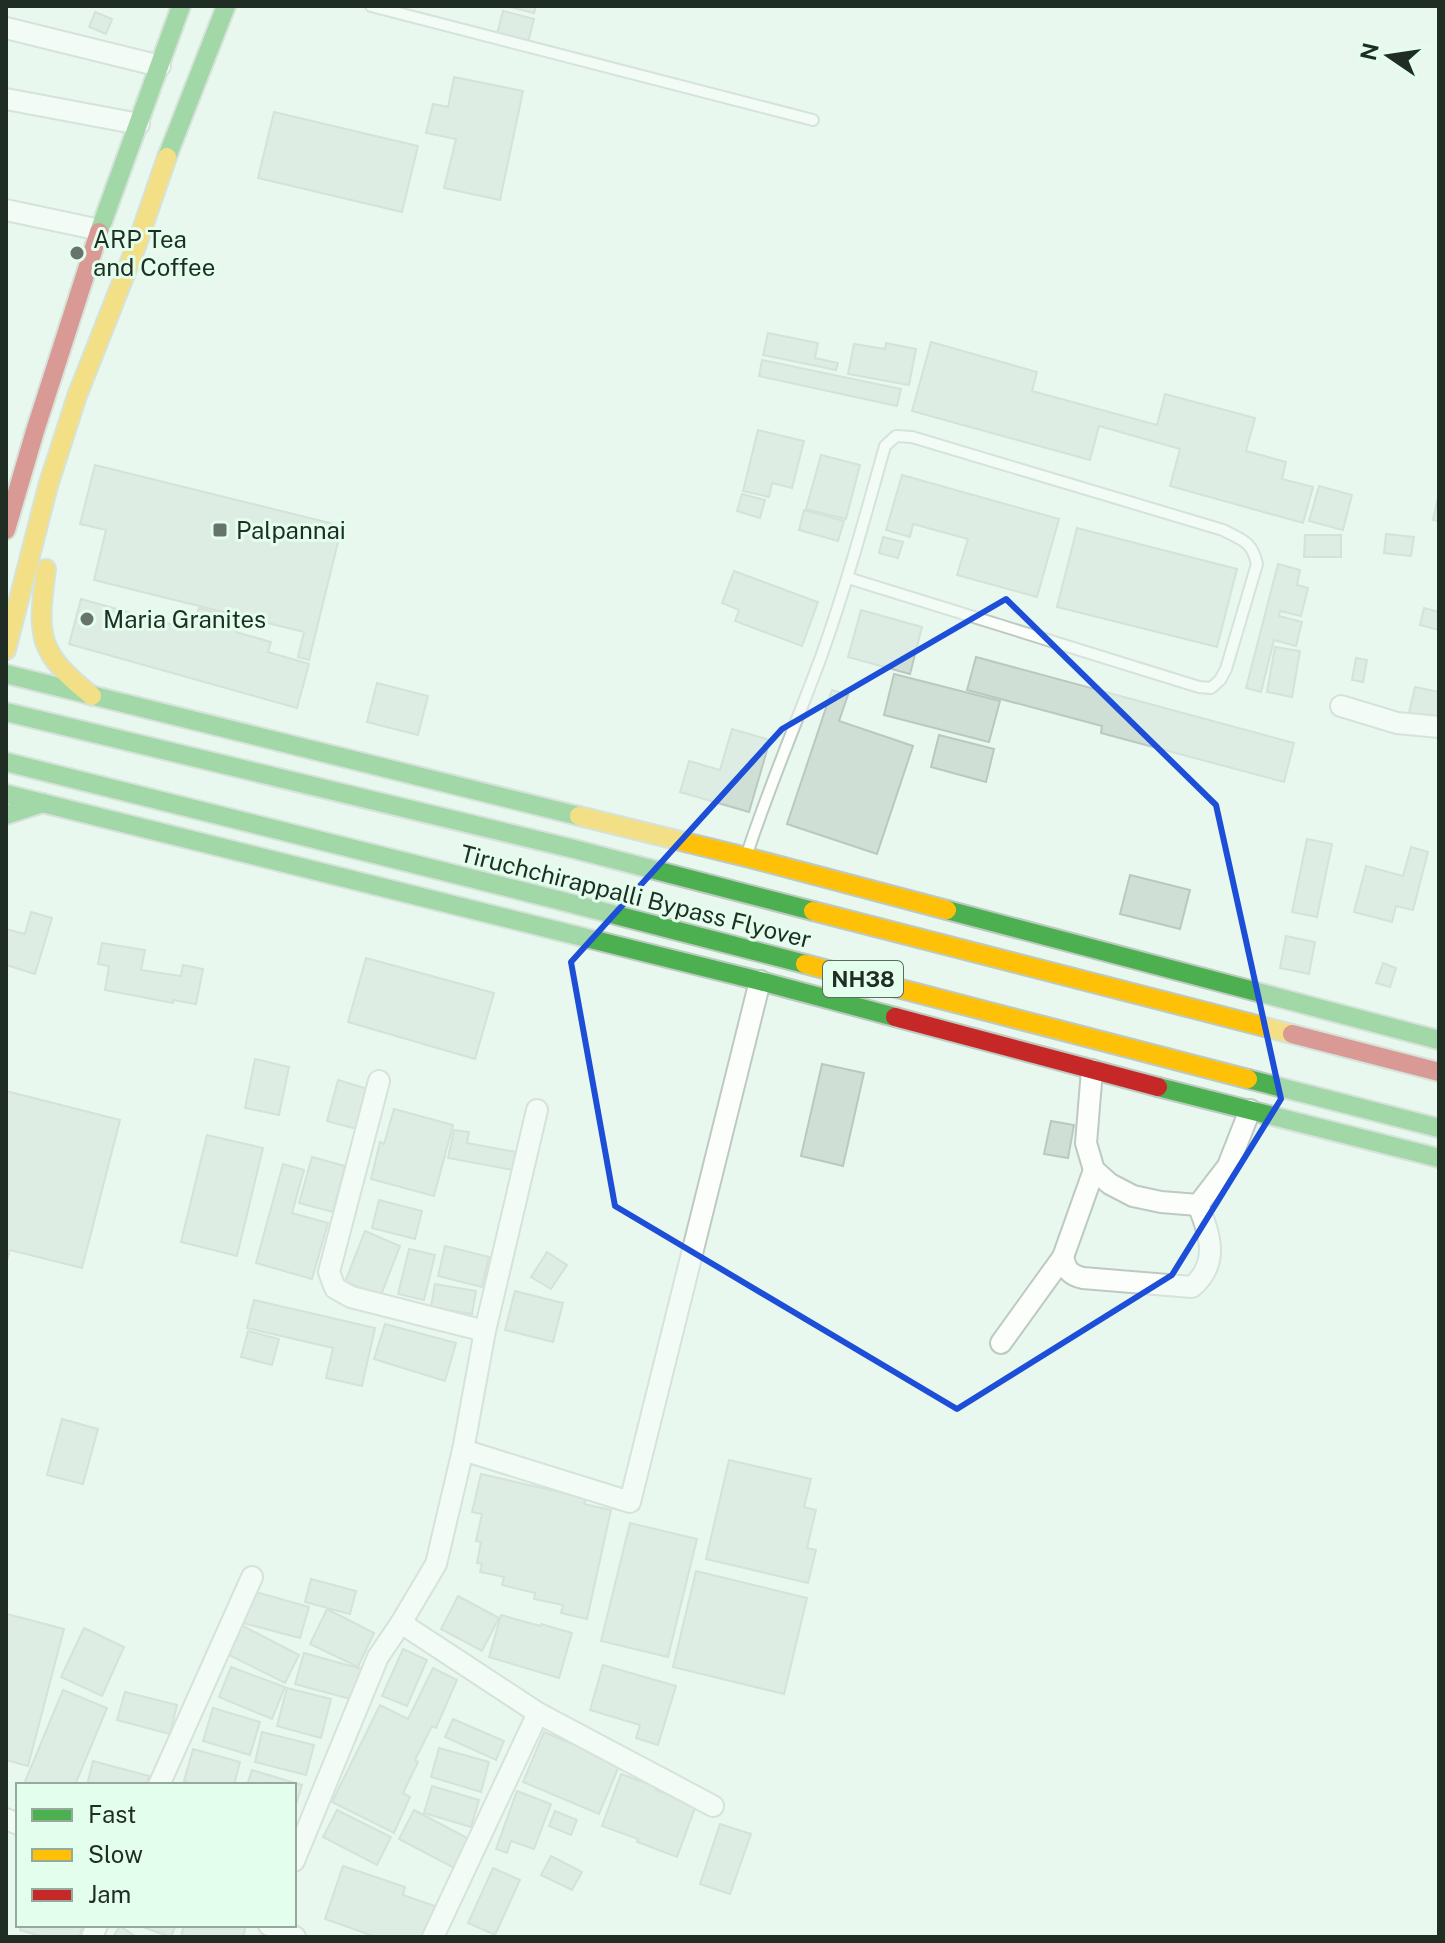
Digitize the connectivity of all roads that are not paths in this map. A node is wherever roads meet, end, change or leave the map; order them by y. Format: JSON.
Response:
{"nodes":[{"id":1,"x":181,"y":6,"type":"edge"},
{"id":2,"x":226,"y":6,"type":"edge"},
{"id":3,"x":371,"y":6,"type":"edge"},
{"id":4,"x":6,"y":28,"type":"edge"},
{"id":5,"x":160,"y":66,"type":"junction"},
{"id":6,"x":6,"y":99,"type":"edge"},
{"id":7,"x":813,"y":120,"type":"dead end"},
{"id":8,"x":139,"y":124,"type":"junction"},
{"id":9,"x":6,"y":210,"type":"edge"},
{"id":10,"x":100,"y":230,"type":"junction"},
{"id":11,"x":48,"y":486,"type":"junction"},
{"id":12,"x":6,"y":530,"type":"edge"},
{"id":13,"x":54,"y":533,"type":"dead end"},
{"id":14,"x":49,"y":557,"type":"dead end"},
{"id":15,"x":848,"y":578,"type":"junction"},
{"id":16,"x":6,"y":650,"type":"edge"},
{"id":17,"x":6,"y":674,"type":"edge"},
{"id":18,"x":92,"y":696,"type":"junction"},
{"id":19,"x":1341,"y":706,"type":"dead end"},
{"id":20,"x":6,"y":712,"type":"edge"},
{"id":21,"x":1439,"y":727,"type":"edge"},
{"id":22,"x":6,"y":762,"type":"edge"},
{"id":23,"x":6,"y":794,"type":"edge"},
{"id":24,"x":43,"y":803,"type":"junction"},
{"id":25,"x":6,"y":815,"type":"edge"},
{"id":26,"x":746,"y":857,"type":"junction"},
{"id":27,"x":760,"y":981,"type":"junction"},
{"id":28,"x":1439,"y":1040,"type":"edge"},
{"id":29,"x":1092,"y":1070,"type":"junction"},
{"id":30,"x":1439,"y":1072,"type":"edge"},
{"id":31,"x":379,"y":1081,"type":"dead end"},
{"id":32,"x":537,"y":1110,"type":"dead end"},
{"id":33,"x":1250,"y":1110,"type":"junction"},
{"id":34,"x":1439,"y":1128,"type":"edge"},
{"id":35,"x":1439,"y":1158,"type":"edge"},
{"id":36,"x":1094,"y":1170,"type":"junction"},
{"id":37,"x":1198,"y":1205,"type":"junction"},
{"id":38,"x":1063,"y":1257,"type":"junction"},
{"id":39,"x":485,"y":1331,"type":"junction"},
{"id":40,"x":1001,"y":1343,"type":"dead end"},
{"id":41,"x":463,"y":1450,"type":"junction"},
{"id":42,"x":252,"y":1577,"type":"dead end"},
{"id":43,"x":401,"y":1623,"type":"junction"},
{"id":44,"x":538,"y":1713,"type":"junction"},
{"id":45,"x":160,"y":1783,"type":"edge"},
{"id":46,"x":713,"y":1806,"type":"dead end"},
{"id":47,"x":296,"y":1856,"type":"edge"},
{"id":48,"x":272,"y":1927,"type":"edge"},
{"id":49,"x":295,"y":1937,"type":"edge"},
{"id":50,"x":433,"y":1937,"type":"edge"}],
"edges":[{"from":1,"to":5,"type":"main road"},
{"from":2,"to":11,"type":"main road"},
{"from":3,"to":7,"type":"lane"},
{"from":4,"to":5,"type":"street"},
{"from":5,"to":8,"type":"main road"},
{"from":6,"to":8,"type":"street"},
{"from":8,"to":10,"type":"main road"},
{"from":9,"to":10,"type":"street"},
{"from":10,"to":12,"type":"main road"},
{"from":11,"to":13,"type":"main road"},
{"from":11,"to":16,"type":"main road"},
{"from":14,"to":18,"type":"main road"},
{"from":15,"to":15,"type":"lane"},
{"from":15,"to":26,"type":"lane"},
{"from":17,"to":18,"type":"main road"},
{"from":18,"to":26,"type":"main road"},
{"from":19,"to":21,"type":"street"},
{"from":20,"to":30,"type":"main road","name":"Tiruchchirappalli Bypass Flyover","number":"NH38"},
{"from":22,"to":34,"type":"main road","name":"Tiruchchirappalli Bypass Flyover","number":"NH38"},
{"from":23,"to":24,"type":"main road"},
{"from":24,"to":25,"type":"main road"},
{"from":24,"to":27,"type":"main road"},
{"from":26,"to":28,"type":"main road"},
{"from":27,"to":29,"type":"main road"},
{"from":27,"to":41,"type":"street"},
{"from":29,"to":33,"type":"main road"},
{"from":29,"to":36,"type":"street"},
{"from":31,"to":39,"type":"street"},
{"from":32,"to":39,"type":"street"},
{"from":33,"to":35,"type":"main road"},
{"from":33,"to":37,"type":"street"},
{"from":36,"to":37,"type":"street"},
{"from":36,"to":38,"type":"street"},
{"from":37,"to":38,"type":"street"},
{"from":38,"to":40,"type":"street"},
{"from":39,"to":41,"type":"street"},
{"from":41,"to":43,"type":"street"},
{"from":42,"to":45,"type":"street"},
{"from":43,"to":44,"type":"street"},
{"from":43,"to":47,"type":"street"},
{"from":44,"to":46,"type":"street"},
{"from":44,"to":50,"type":"street"},
{"from":48,"to":49,"type":"street"}]}
